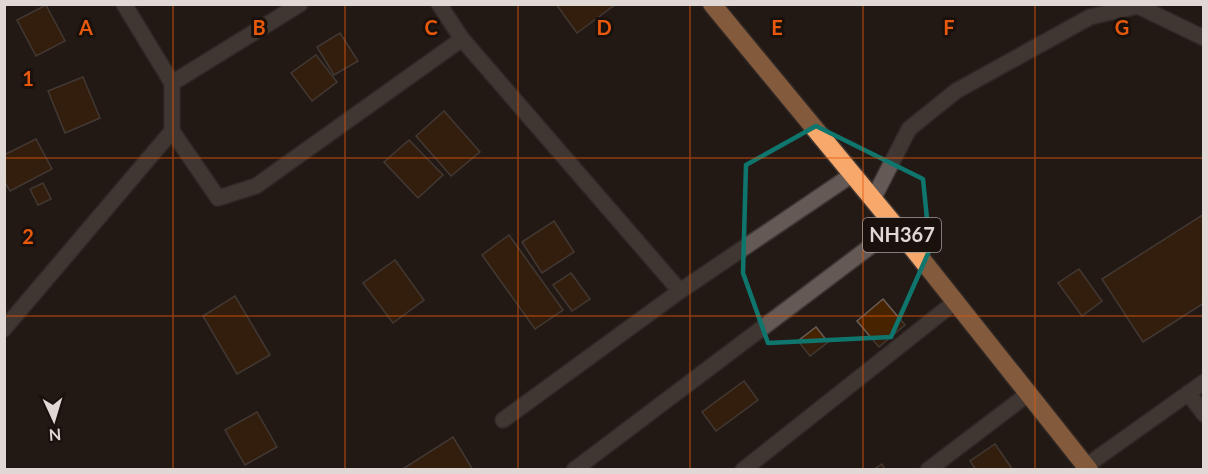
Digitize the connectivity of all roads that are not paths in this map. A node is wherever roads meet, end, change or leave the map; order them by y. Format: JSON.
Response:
{"nodes":[{"id":1,"x":124,"y":4,"type":"edge"},
{"id":2,"x":300,"y":4,"type":"edge"},
{"id":3,"x":439,"y":4,"type":"edge"},
{"id":4,"x":712,"y":4,"type":"edge"},
{"id":5,"x":1138,"y":5,"type":"edge"},
{"id":6,"x":1203,"y":38,"type":"edge"},
{"id":7,"x":462,"y":39,"type":"junction"},
{"id":8,"x":172,"y":84,"type":"junction"},
{"id":9,"x":172,"y":131,"type":"junction"},
{"id":10,"x":853,"y":174,"type":"junction"},
{"id":11,"x":873,"y":199,"type":"junction"},
{"id":12,"x":896,"y":227,"type":"junction"},
{"id":13,"x":680,"y":291,"type":"junction"},
{"id":14,"x":955,"y":302,"type":"junction"},
{"id":15,"x":4,"y":329,"type":"edge"},
{"id":16,"x":1203,"y":382,"type":"edge"},
{"id":17,"x":1188,"y":393,"type":"junction"},
{"id":18,"x":1029,"y":394,"type":"junction"},
{"id":19,"x":1203,"y":414,"type":"edge"},
{"id":20,"x":503,"y":420,"type":"dead end"},
{"id":21,"x":1088,"y":468,"type":"edge"},
{"id":22,"x":574,"y":470,"type":"edge"},
{"id":23,"x":743,"y":470,"type":"edge"},
{"id":24,"x":928,"y":470,"type":"edge"}],
"edges":[{"from":1,"to":8,"type":"street"},
{"from":2,"to":8,"type":"street"},
{"from":3,"to":7,"type":"street"},
{"from":4,"to":10,"type":"highway","number":"NH367"},
{"from":5,"to":6,"type":"street"},
{"from":5,"to":11,"type":"street"},
{"from":7,"to":9,"type":"street"},
{"from":7,"to":13,"type":"street"},
{"from":8,"to":9,"type":"street"},
{"from":9,"to":15,"type":"street"},
{"from":10,"to":11,"type":"highway","number":"NH367"},
{"from":10,"to":13,"type":"street"},
{"from":11,"to":12,"type":"highway","number":"NH367"},
{"from":12,"to":14,"type":"highway","number":"NH367"},
{"from":12,"to":22,"type":"street"},
{"from":13,"to":20,"type":"street"},
{"from":14,"to":18,"type":"highway","number":"NH367"},
{"from":14,"to":23,"type":"street"},
{"from":16,"to":17,"type":"street"},
{"from":17,"to":19,"type":"street"},
{"from":17,"to":21,"type":"street"},
{"from":18,"to":21,"type":"highway","number":"NH367"},
{"from":18,"to":24,"type":"street"}]}
